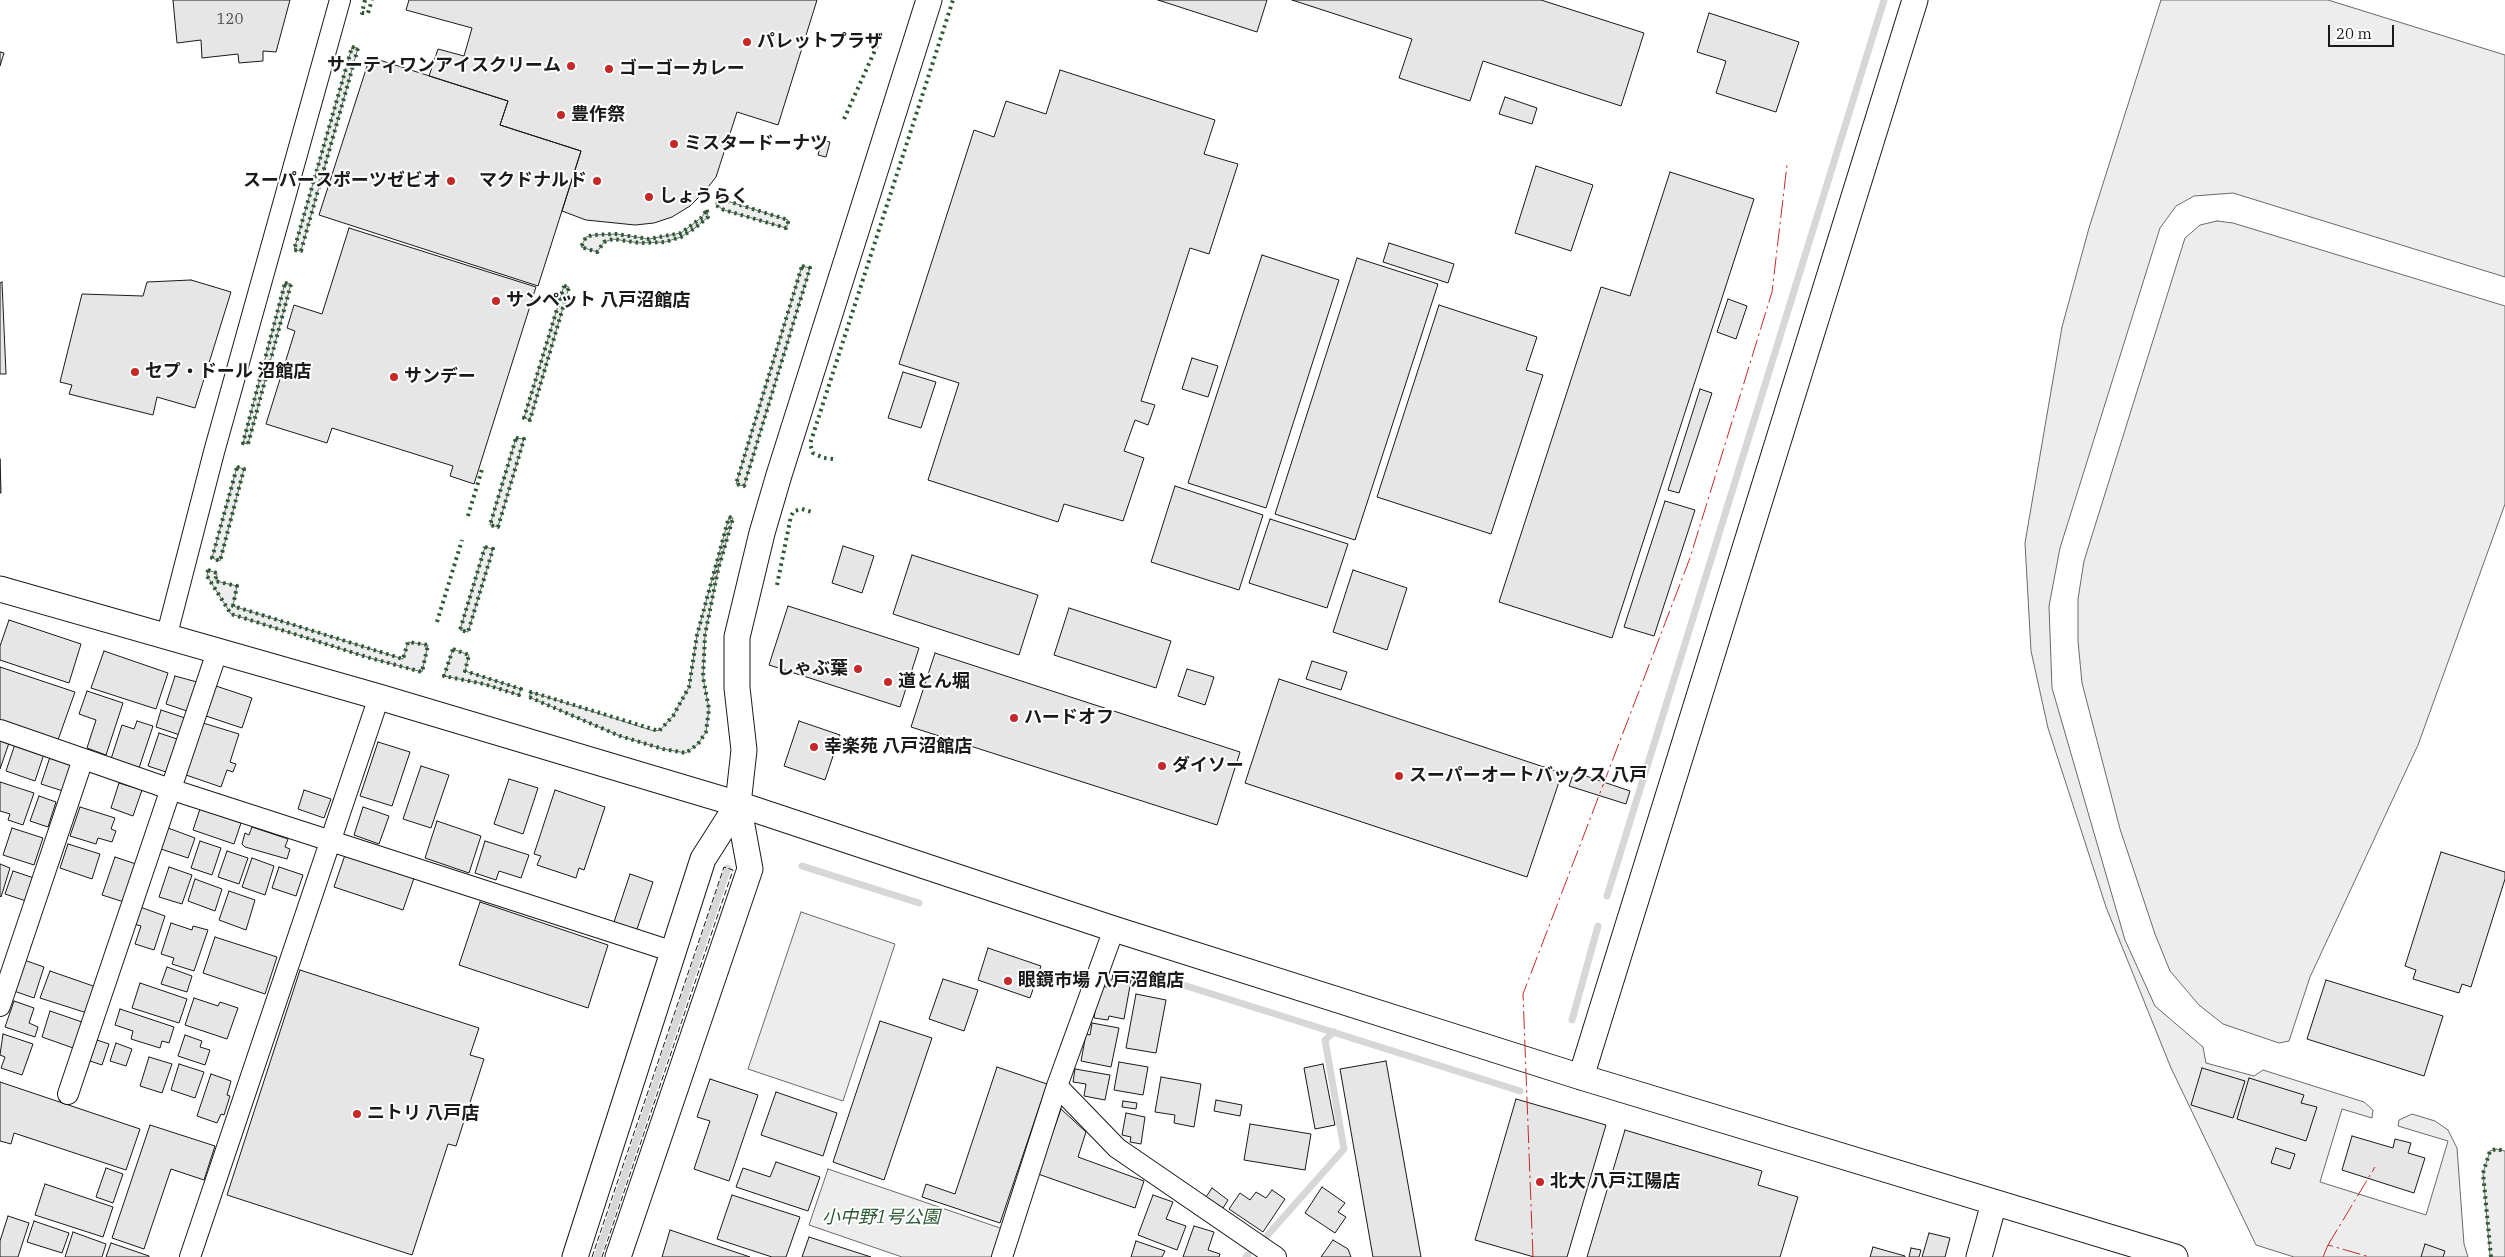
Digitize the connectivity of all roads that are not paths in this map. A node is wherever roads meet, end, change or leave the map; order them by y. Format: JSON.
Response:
{"nodes":[{"id":1,"x":340,"y":0,"type":"edge"},
{"id":2,"x":929,"y":0,"type":"edge"},
{"id":3,"x":1915,"y":0,"type":"edge"},
{"id":4,"x":1,"y":594,"type":"edge"},
{"id":5,"x":166,"y":638,"type":"junction"},
{"id":6,"x":217,"y":652,"type":"junction"},
{"id":7,"x":379,"y":697,"type":"junction"},
{"id":8,"x":0,"y":730,"type":"edge"},
{"id":9,"x":83,"y":759,"type":"junction"},
{"id":10,"x":170,"y":790,"type":"junction"},
{"id":11,"x":738,"y":804,"type":"junction"},
{"id":12,"x":331,"y":842,"type":"junction"},
{"id":13,"x":1114,"y":929,"type":"junction"},
{"id":14,"x":674,"y":952,"type":"junction"},
{"id":15,"x":0,"y":1006,"type":"edge"},
{"id":16,"x":1581,"y":1076,"type":"junction"},
{"id":17,"x":1057,"y":1086,"type":"junction"},
{"id":18,"x":68,"y":1094,"type":"dead end"},
{"id":19,"x":1994,"y":1203,"type":"junction"},
{"id":20,"x":190,"y":1257,"type":"edge"},
{"id":21,"x":575,"y":1257,"type":"edge"},
{"id":22,"x":618,"y":1257,"type":"edge"},
{"id":23,"x":1002,"y":1257,"type":"edge"},
{"id":24,"x":1276,"y":1257,"type":"edge"},
{"id":25,"x":1979,"y":1257,"type":"edge"},
{"id":26,"x":2175,"y":1257,"type":"edge"}],
"edges":[{"from":1,"to":5,"type":"street"},
{"from":2,"to":11,"type":"street"},
{"from":3,"to":16,"type":"street"},
{"from":4,"to":5,"type":"street"},
{"from":5,"to":6,"type":"street"},
{"from":6,"to":7,"type":"street"},
{"from":6,"to":10,"type":"street"},
{"from":7,"to":11,"type":"street"},
{"from":7,"to":12,"type":"street"},
{"from":8,"to":9,"type":"street"},
{"from":9,"to":10,"type":"street"},
{"from":9,"to":15,"type":"street"},
{"from":10,"to":12,"type":"street"},
{"from":10,"to":18,"type":"street"},
{"from":11,"to":13,"type":"street"},
{"from":11,"to":14,"type":"street"},
{"from":11,"to":22,"type":"street"},
{"from":12,"to":14,"type":"street"},
{"from":12,"to":20,"type":"street"},
{"from":13,"to":16,"type":"street"},
{"from":13,"to":17,"type":"street"},
{"from":14,"to":21,"type":"street"},
{"from":16,"to":19,"type":"street"},
{"from":17,"to":23,"type":"street"},
{"from":17,"to":24,"type":"street"},
{"from":19,"to":25,"type":"street"},
{"from":19,"to":26,"type":"street"}]}
